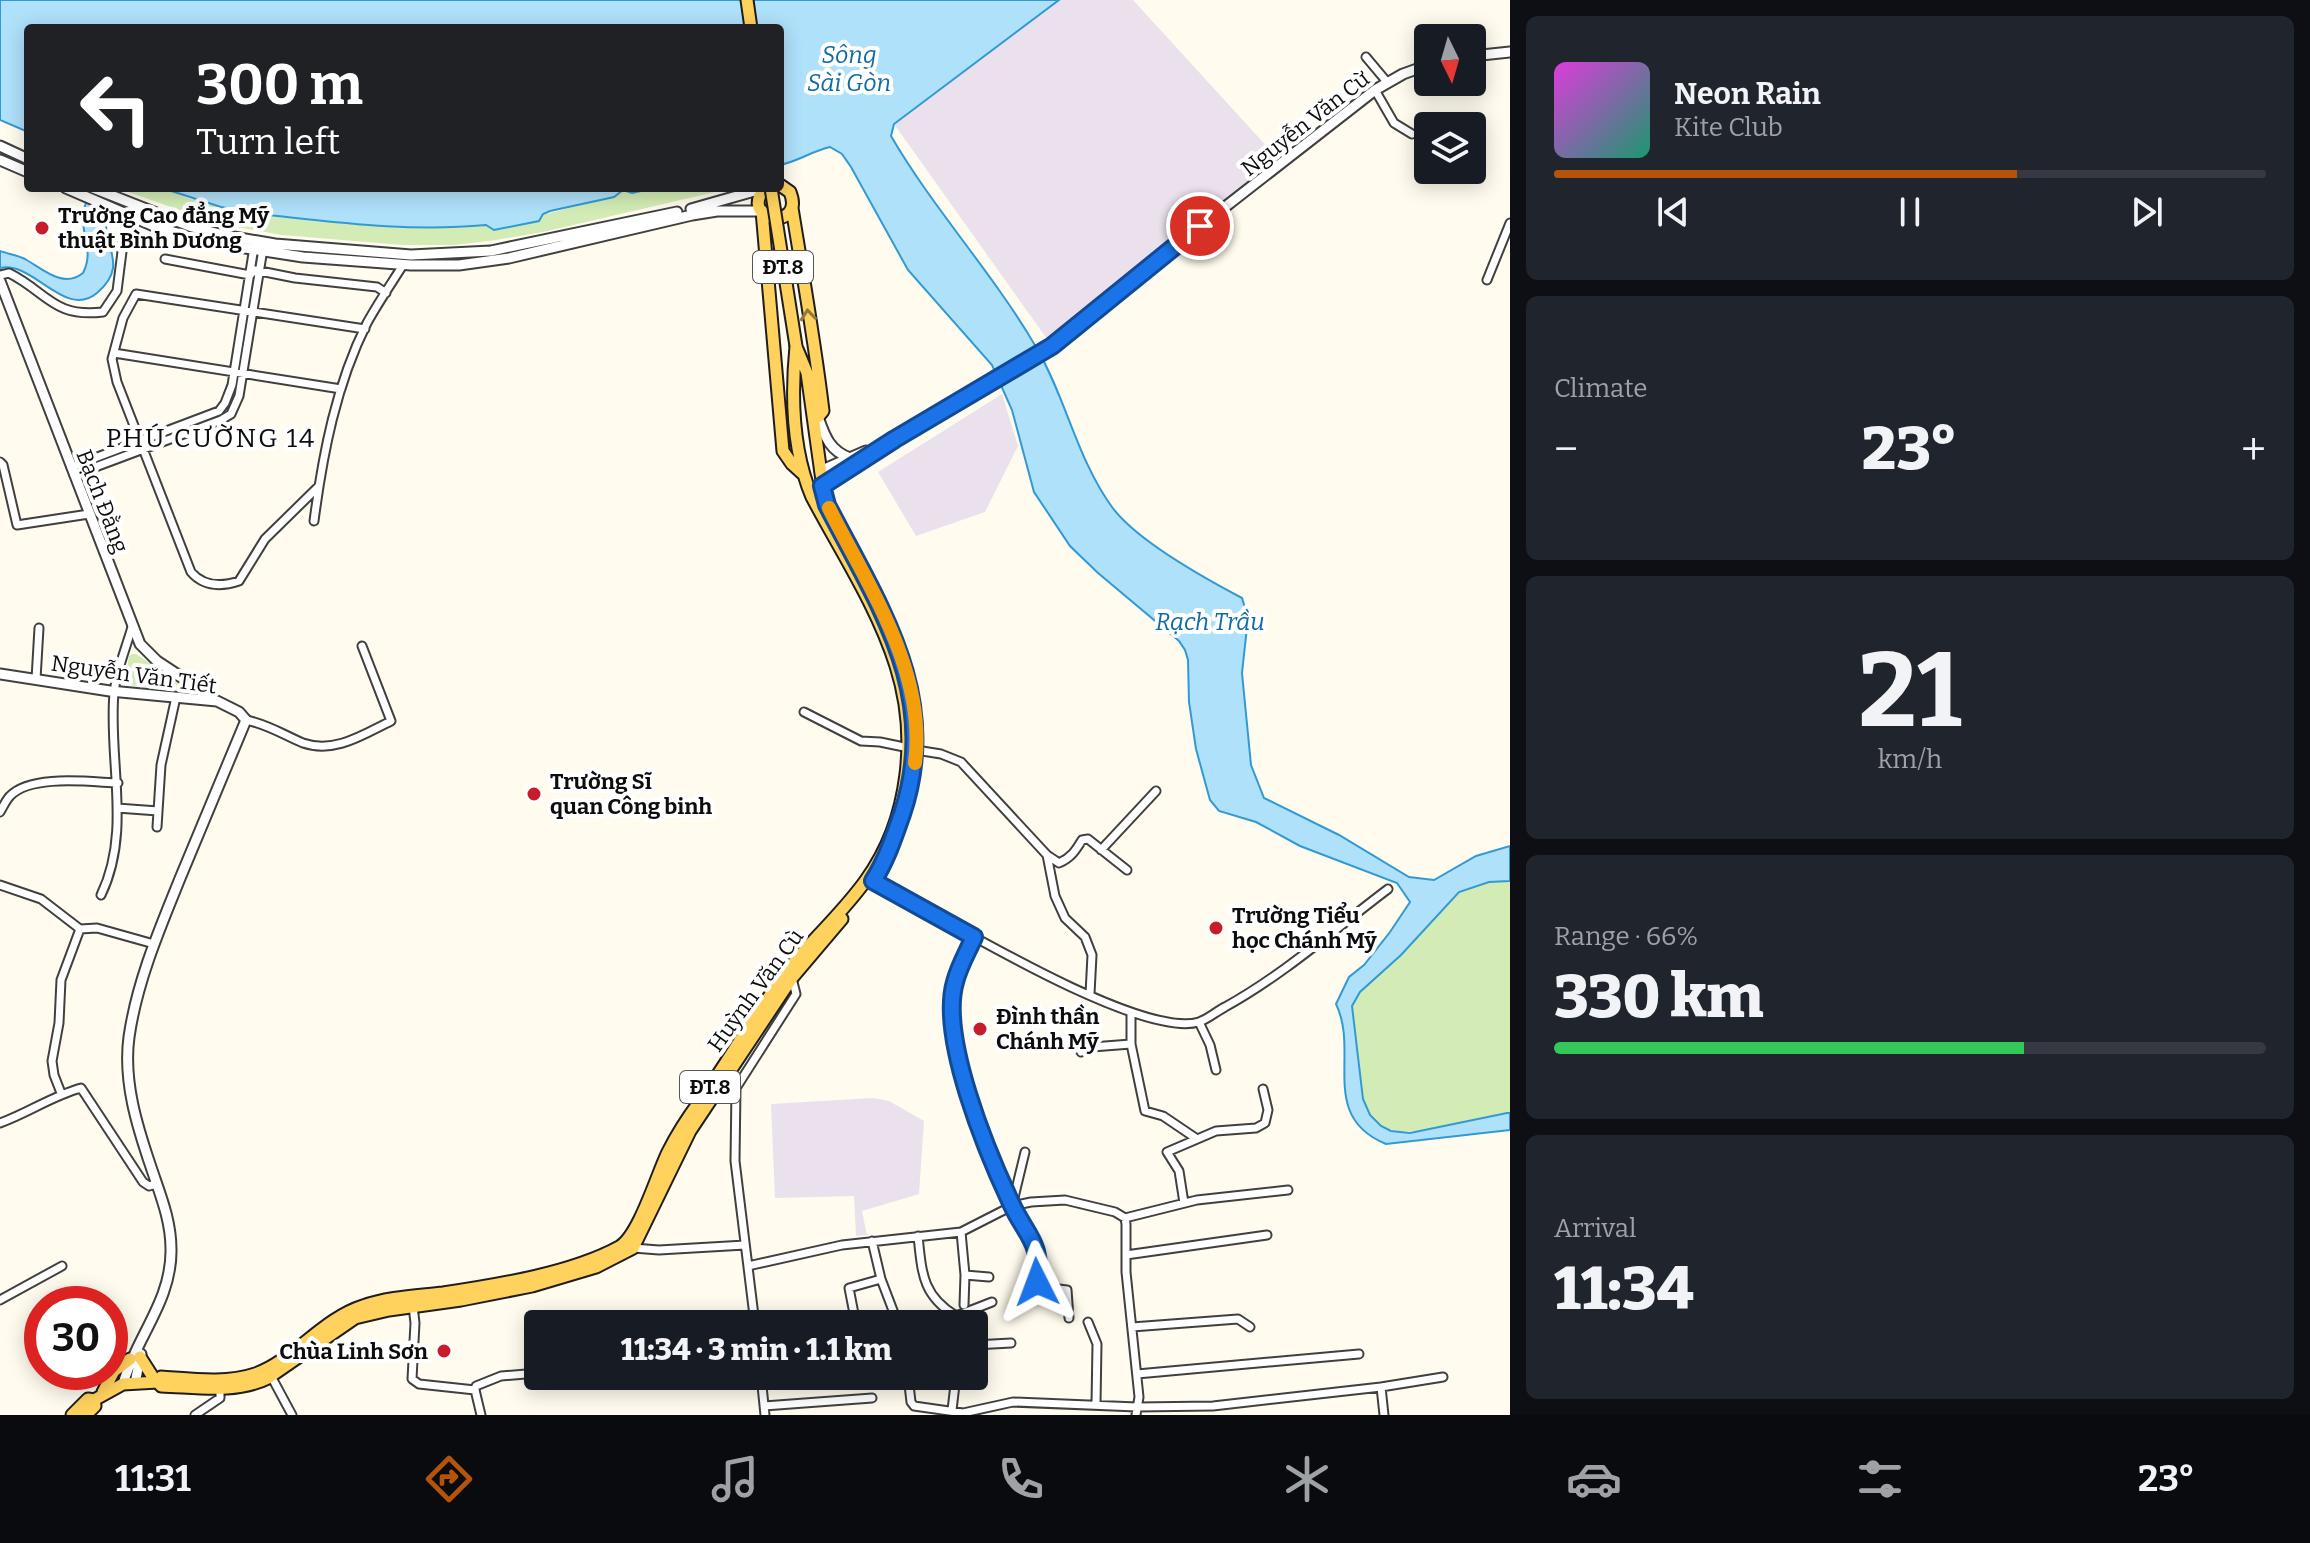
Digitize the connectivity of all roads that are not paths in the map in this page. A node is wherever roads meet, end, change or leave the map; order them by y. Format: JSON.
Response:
{"nodes":[{"id":1,"x":747,"y":0,"type":"edge"},
{"id":2,"x":750,"y":24,"type":"edge"},
{"id":3,"x":1510,"y":52,"type":"edge"},
{"id":4,"x":1486,"y":55,"type":"edge"},
{"id":5,"x":1366,"y":57,"type":"dead end"},
{"id":6,"x":1414,"y":71,"type":"edge"},
{"id":7,"x":1387,"y":82,"type":"junction"},
{"id":8,"x":1375,"y":90,"type":"junction"},
{"id":9,"x":1412,"y":134,"type":"dead end"},
{"id":10,"x":0,"y":146,"type":"edge"},
{"id":11,"x":24,"y":157,"type":"edge"},
{"id":12,"x":0,"y":160,"type":"edge"},
{"id":13,"x":24,"y":170,"type":"edge"},
{"id":14,"x":784,"y":188,"type":"edge"},
{"id":15,"x":76,"y":192,"type":"edge"},
{"id":16,"x":103,"y":192,"type":"edge"},
{"id":17,"x":753,"y":192,"type":"edge"},
{"id":18,"x":764,"y":192,"type":"edge"},
{"id":19,"x":768,"y":192,"type":"edge"},
{"id":20,"x":792,"y":208,"type":"junction"},
{"id":21,"x":1510,"y":223,"type":"edge"},
{"id":22,"x":765,"y":224,"type":"junction"},
{"id":23,"x":124,"y":236,"type":"dead end"},
{"id":24,"x":797,"y":239,"type":"junction"},
{"id":25,"x":259,"y":246,"type":"junction"},
{"id":26,"x":522,"y":250,"type":"junction"},
{"id":27,"x":165,"y":259,"type":"dead end"},
{"id":28,"x":403,"y":265,"type":"junction"},
{"id":29,"x":259,"y":271,"type":"junction"},
{"id":30,"x":250,"y":275,"type":"junction"},
{"id":31,"x":0,"y":278,"type":"edge"},
{"id":32,"x":1487,"y":280,"type":"dead end"},
{"id":33,"x":386,"y":293,"type":"junction"},
{"id":34,"x":248,"y":311,"type":"junction"},
{"id":35,"x":365,"y":329,"type":"junction"},
{"id":36,"x":796,"y":346,"type":"junction"},
{"id":37,"x":114,"y":353,"type":"junction"},
{"id":38,"x":238,"y":374,"type":"junction"},
{"id":39,"x":341,"y":389,"type":"junction"},
{"id":40,"x":818,"y":417,"type":"junction"},
{"id":41,"x":815,"y":431,"type":"junction"},
{"id":42,"x":895,"y":439,"type":"junction"},
{"id":43,"x":142,"y":446,"type":"junction"},
{"id":44,"x":850,"y":458,"type":"junction"},
{"id":45,"x":0,"y":462,"type":"edge"},
{"id":46,"x":792,"y":464,"type":"junction"},
{"id":47,"x":72,"y":471,"type":"junction"},
{"id":48,"x":820,"y":471,"type":"junction"},
{"id":49,"x":803,"y":474,"type":"junction"},
{"id":50,"x":319,"y":486,"type":"junction"},
{"id":51,"x":822,"y":486,"type":"junction"},
{"id":52,"x":810,"y":491,"type":"junction"},
{"id":53,"x":89,"y":514,"type":"junction"},
{"id":54,"x":314,"y":521,"type":"dead end"},
{"id":55,"x":132,"y":627,"type":"junction"},
{"id":56,"x":39,"y":628,"type":"dead end"},
{"id":57,"x":362,"y":646,"type":"dead end"},
{"id":58,"x":0,"y":674,"type":"edge"},
{"id":59,"x":36,"y":679,"type":"junction"},
{"id":60,"x":114,"y":691,"type":"junction"},
{"id":61,"x":176,"y":697,"type":"junction"},
{"id":62,"x":217,"y":701,"type":"junction"},
{"id":63,"x":804,"y":712,"type":"dead end"},
{"id":64,"x":246,"y":720,"type":"junction"},
{"id":65,"x":912,"y":749,"type":"junction"},
{"id":66,"x":118,"y":783,"type":"junction"},
{"id":67,"x":1156,"y":791,"type":"dead end"},
{"id":68,"x":117,"y":808,"type":"junction"},
{"id":69,"x":158,"y":811,"type":"junction"},
{"id":70,"x":0,"y":812,"type":"edge"},
{"id":71,"x":157,"y":827,"type":"dead end"},
{"id":72,"x":1101,"y":850,"type":"junction"},
{"id":73,"x":1047,"y":855,"type":"junction"},
{"id":74,"x":1127,"y":870,"type":"dead end"},
{"id":75,"x":870,"y":880,"type":"junction"},
{"id":76,"x":0,"y":885,"type":"edge"},
{"id":77,"x":1388,"y":889,"type":"dead end"},
{"id":78,"x":101,"y":895,"type":"dead end"},
{"id":79,"x":80,"y":929,"type":"junction"},
{"id":80,"x":974,"y":937,"type":"junction"},
{"id":81,"x":154,"y":944,"type":"junction"},
{"id":82,"x":791,"y":973,"type":"junction"},
{"id":83,"x":1090,"y":994,"type":"junction"},
{"id":84,"x":1131,"y":1013,"type":"junction"},
{"id":85,"x":1199,"y":1022,"type":"junction"},
{"id":86,"x":1131,"y":1044,"type":"junction"},
{"id":87,"x":1081,"y":1052,"type":"dead end"},
{"id":88,"x":1216,"y":1070,"type":"dead end"},
{"id":89,"x":723,"y":1075,"type":"junction"},
{"id":90,"x":736,"y":1088,"type":"junction"},
{"id":91,"x":1263,"y":1089,"type":"dead end"},
{"id":92,"x":61,"y":1093,"type":"junction"},
{"id":93,"x":0,"y":1123,"type":"edge"},
{"id":94,"x":1197,"y":1139,"type":"junction"},
{"id":95,"x":1025,"y":1152,"type":"dead end"},
{"id":96,"x":157,"y":1184,"type":"junction"},
{"id":97,"x":1288,"y":1190,"type":"dead end"},
{"id":98,"x":1184,"y":1203,"type":"junction"},
{"id":99,"x":1012,"y":1206,"type":"junction"},
{"id":100,"x":1125,"y":1218,"type":"junction"},
{"id":101,"x":961,"y":1232,"type":"junction"},
{"id":102,"x":1267,"y":1235,"type":"dead end"},
{"id":103,"x":918,"y":1236,"type":"junction"},
{"id":104,"x":872,"y":1241,"type":"junction"},
{"id":105,"x":745,"y":1245,"type":"junction"},
{"id":106,"x":619,"y":1247,"type":"junction"},
{"id":107,"x":633,"y":1248,"type":"junction"},
{"id":108,"x":1126,"y":1255,"type":"junction"},
{"id":109,"x":62,"y":1266,"type":"dead end"},
{"id":110,"x":748,"y":1266,"type":"junction"},
{"id":111,"x":965,"y":1275,"type":"junction"},
{"id":112,"x":989,"y":1277,"type":"dead end"},
{"id":113,"x":881,"y":1279,"type":"junction"},
{"id":114,"x":0,"y":1300,"type":"edge"},
{"id":115,"x":992,"y":1302,"type":"dead end"},
{"id":116,"x":964,"y":1305,"type":"dead end"},
{"id":117,"x":413,"y":1306,"type":"junction"},
{"id":118,"x":753,"y":1310,"type":"edge"},
{"id":119,"x":853,"y":1310,"type":"edge"},
{"id":120,"x":893,"y":1310,"type":"edge"},
{"id":121,"x":945,"y":1310,"type":"edge"},
{"id":122,"x":976,"y":1310,"type":"edge"},
{"id":123,"x":1069,"y":1318,"type":"dead end"},
{"id":124,"x":1088,"y":1322,"type":"dead end"},
{"id":125,"x":1132,"y":1327,"type":"junction"},
{"id":126,"x":1250,"y":1327,"type":"dead end"},
{"id":127,"x":1011,"y":1343,"type":"dead end"},
{"id":128,"x":988,"y":1344,"type":"edge"},
{"id":129,"x":1359,"y":1354,"type":"dead end"},
{"id":130,"x":135,"y":1358,"type":"junction"},
{"id":131,"x":1137,"y":1374,"type":"junction"},
{"id":132,"x":524,"y":1375,"type":"edge"},
{"id":133,"x":271,"y":1376,"type":"junction"},
{"id":134,"x":1443,"y":1377,"type":"dead end"},
{"id":135,"x":157,"y":1382,"type":"junction"},
{"id":136,"x":129,"y":1384,"type":"junction"},
{"id":137,"x":220,"y":1384,"type":"junction"},
{"id":138,"x":1381,"y":1387,"type":"junction"},
{"id":139,"x":475,"y":1390,"type":"junction"},
{"id":140,"x":762,"y":1390,"type":"edge"},
{"id":141,"x":910,"y":1390,"type":"edge"},
{"id":142,"x":954,"y":1390,"type":"edge"},
{"id":143,"x":98,"y":1398,"type":"junction"},
{"id":144,"x":872,"y":1398,"type":"dead end"},
{"id":145,"x":1096,"y":1404,"type":"junction"},
{"id":146,"x":764,"y":1406,"type":"junction"},
{"id":147,"x":952,"y":1410,"type":"junction"},
{"id":148,"x":1137,"y":1411,"type":"edge"},
{"id":149,"x":72,"y":1415,"type":"edge"},
{"id":150,"x":86,"y":1415,"type":"edge"},
{"id":151,"x":195,"y":1415,"type":"edge"},
{"id":152,"x":292,"y":1415,"type":"edge"},
{"id":153,"x":481,"y":1415,"type":"edge"},
{"id":154,"x":765,"y":1415,"type":"edge"},
{"id":155,"x":1384,"y":1415,"type":"edge"}],
"edges":[{"from":1,"to":2,"type":"main road"},
{"from":3,"to":4,"type":"street"},
{"from":5,"to":7,"type":"street"},
{"from":6,"to":7,"type":"street","name":"Nguyễn Văn Cừ"},
{"from":7,"to":8,"type":"street","name":"Nguyễn Văn Cừ"},
{"from":8,"to":9,"type":"street"},
{"from":8,"to":42,"type":"street","name":"Nguyễn Văn Cừ"},
{"from":10,"to":11,"type":"street"},
{"from":12,"to":13,"type":"street"},
{"from":14,"to":20,"type":"main road"},
{"from":15,"to":25,"type":"street"},
{"from":16,"to":25,"type":"street"},
{"from":17,"to":26,"type":"street"},
{"from":18,"to":22,"type":"main road"},
{"from":19,"to":36,"type":"main road","number":"ĐT.8","bridge":true},
{"from":20,"to":22,"type":"main road"},
{"from":20,"to":24,"type":"main road"},
{"from":21,"to":32,"type":"street"},
{"from":22,"to":24,"type":"main road"},
{"from":22,"to":26,"type":"street"},
{"from":22,"to":46,"type":"main road"},
{"from":23,"to":31,"type":"street"},
{"from":40,"to":24,"type":"main road","one_way":true},
{"from":25,"to":26,"type":"street"},
{"from":25,"to":28,"type":"street"},
{"from":25,"to":29,"type":"street"},
{"from":25,"to":30,"type":"street"},
{"from":26,"to":28,"type":"street"},
{"from":27,"to":30,"type":"street"},
{"from":28,"to":33,"type":"street"},
{"from":29,"to":30,"type":"street"},
{"from":29,"to":33,"type":"street"},
{"from":29,"to":34,"type":"street"},
{"from":30,"to":34,"type":"street"},
{"from":31,"to":47,"type":"street","name":"Bạch Đằng"},
{"from":33,"to":35,"type":"street"},
{"from":34,"to":35,"type":"street"},
{"from":34,"to":37,"type":"street"},
{"from":34,"to":38,"type":"street"},
{"from":35,"to":39,"type":"street"},
{"from":36,"to":40,"type":"main road","number":"ĐT.8"},
{"from":36,"to":41,"type":"main road","number":"ĐT.8"},
{"from":36,"to":46,"type":"main road","number":"ĐT.8"},
{"from":36,"to":49,"type":"main road","number":"ĐT.8"},
{"from":37,"to":38,"type":"street"},
{"from":37,"to":43,"type":"street"},
{"from":38,"to":39,"type":"street"},
{"from":38,"to":43,"type":"street"},
{"from":39,"to":50,"type":"street"},
{"from":40,"to":41,"type":"main road","number":"ĐT.8"},
{"from":40,"to":44,"type":"street"},
{"from":41,"to":48,"type":"main road","number":"ĐT.8"},
{"from":42,"to":44,"type":"street","name":"Nguyễn Văn Cừ"},
{"from":42,"to":51,"type":"street","name":"Nguyễn Văn Cừ"},
{"from":43,"to":47,"type":"street"},
{"from":43,"to":50,"type":"street"},
{"from":44,"to":48,"type":"street","name":"Nguyễn Văn Cừ"},
{"from":45,"to":53,"type":"street"},
{"from":46,"to":49,"type":"main road","number":"ĐT.8"},
{"from":47,"to":53,"type":"street","name":"Bạch Đằng"},
{"from":48,"to":49,"type":"main road"},
{"from":48,"to":51,"type":"main road"},
{"from":49,"to":52,"type":"main road","number":"ĐT.8"},
{"from":50,"to":54,"type":"street"},
{"from":51,"to":52,"type":"main road"},
{"from":51,"to":65,"type":"main road"},
{"from":52,"to":65,"type":"main road","number":"ĐT.8"},
{"from":53,"to":55,"type":"street","name":"Bạch Đằng"},
{"from":55,"to":60,"type":"street"},
{"from":55,"to":62,"type":"street","name":"Bạch Đằng"},
{"from":56,"to":59,"type":"street"},
{"from":57,"to":64,"type":"street","name":"Nguyễn Văn Tiết"},
{"from":58,"to":59,"type":"street","name":"Nguyễn Văn Tiết"},
{"from":59,"to":60,"type":"street","name":"Nguyễn Văn Tiết"},
{"from":60,"to":61,"type":"street","name":"Nguyễn Văn Tiết"},
{"from":60,"to":66,"type":"street"},
{"from":61,"to":62,"type":"street","name":"Nguyễn Văn Tiết"},
{"from":61,"to":69,"type":"street"},
{"from":62,"to":64,"type":"street","name":"Nguyễn Văn Tiết"},
{"from":63,"to":65,"type":"street"},
{"from":64,"to":81,"type":"street"},
{"from":65,"to":73,"type":"street"},
{"from":65,"to":75,"type":"main road"},
{"from":66,"to":68,"type":"street"},
{"from":66,"to":70,"type":"street"},
{"from":67,"to":72,"type":"street"},
{"from":68,"to":69,"type":"street"},
{"from":68,"to":78,"type":"street"},
{"from":69,"to":71,"type":"street"},
{"from":72,"to":73,"type":"street"},
{"from":72,"to":74,"type":"street"},
{"from":73,"to":83,"type":"street"},
{"from":75,"to":80,"type":"street"},
{"from":75,"to":82,"type":"main road"},
{"from":76,"to":79,"type":"street"},
{"from":77,"to":85,"type":"street"},
{"from":79,"to":81,"type":"street"},
{"from":79,"to":92,"type":"street"},
{"from":80,"to":83,"type":"street"},
{"from":80,"to":99,"type":"street"},
{"from":81,"to":96,"type":"street"},
{"from":82,"to":89,"type":"main road"},
{"from":82,"to":90,"type":"street","name":"Huỳnh Văn Cù"},
{"from":83,"to":84,"type":"street"},
{"from":84,"to":85,"type":"street"},
{"from":84,"to":86,"type":"street"},
{"from":85,"to":88,"type":"street"},
{"from":86,"to":87,"type":"street"},
{"from":86,"to":94,"type":"street"},
{"from":89,"to":90,"type":"street"},
{"from":89,"to":106,"type":"main road","name":"Huỳnh Văn Cù","number":"ĐT.8"},
{"from":89,"to":107,"type":"main road"},
{"from":90,"to":105,"type":"street"},
{"from":91,"to":94,"type":"street"},
{"from":92,"to":93,"type":"street"},
{"from":92,"to":96,"type":"street"},
{"from":94,"to":98,"type":"street"},
{"from":95,"to":99,"type":"street"},
{"from":96,"to":130,"type":"street"},
{"from":97,"to":98,"type":"street"},
{"from":98,"to":100,"type":"street"},
{"from":99,"to":100,"type":"street"},
{"from":99,"to":101,"type":"street"},
{"from":99,"to":123,"type":"street"},
{"from":100,"to":108,"type":"street"},
{"from":101,"to":103,"type":"street"},
{"from":101,"to":111,"type":"street"},
{"from":102,"to":108,"type":"street"},
{"from":103,"to":104,"type":"street"},
{"from":103,"to":121,"type":"street"},
{"from":104,"to":110,"type":"street"},
{"from":104,"to":113,"type":"street"},
{"from":105,"to":107,"type":"street"},
{"from":105,"to":110,"type":"street"},
{"from":106,"to":107,"type":"main road"},
{"from":106,"to":137,"type":"main road"},
{"from":107,"to":117,"type":"main road"},
{"from":108,"to":125,"type":"street"},
{"from":109,"to":114,"type":"street"},
{"from":110,"to":118,"type":"street"},
{"from":111,"to":112,"type":"street"},
{"from":111,"to":116,"type":"street"},
{"from":113,"to":119,"type":"street"},
{"from":113,"to":120,"type":"street"},
{"from":115,"to":122,"type":"street"},
{"from":117,"to":133,"type":"main road"},
{"from":117,"to":139,"type":"street"},
{"from":124,"to":145,"type":"street"},
{"from":125,"to":126,"type":"street"},
{"from":125,"to":131,"type":"street"},
{"from":127,"to":128,"type":"street"},
{"from":129,"to":131,"type":"street"},
{"from":130,"to":135,"type":"main road"},
{"from":130,"to":136,"type":"street"},
{"from":130,"to":143,"type":"main road"},
{"from":131,"to":148,"type":"street"},
{"from":132,"to":139,"type":"street"},
{"from":133,"to":137,"type":"main road"},
{"from":133,"to":152,"type":"street"},
{"from":134,"to":138,"type":"street"},
{"from":135,"to":136,"type":"main road"},
{"from":135,"to":137,"type":"main road"},
{"from":136,"to":143,"type":"main road"},
{"from":137,"to":151,"type":"street"},
{"from":138,"to":148,"type":"street"},
{"from":138,"to":155,"type":"street"},
{"from":139,"to":153,"type":"street"},
{"from":140,"to":146,"type":"street"},
{"from":141,"to":147,"type":"street"},
{"from":142,"to":147,"type":"street"},
{"from":143,"to":149,"type":"main road"},
{"from":143,"to":150,"type":"main road"},
{"from":144,"to":146,"type":"street"},
{"from":145,"to":147,"type":"street"},
{"from":145,"to":148,"type":"street"},
{"from":146,"to":154,"type":"street"}]}
